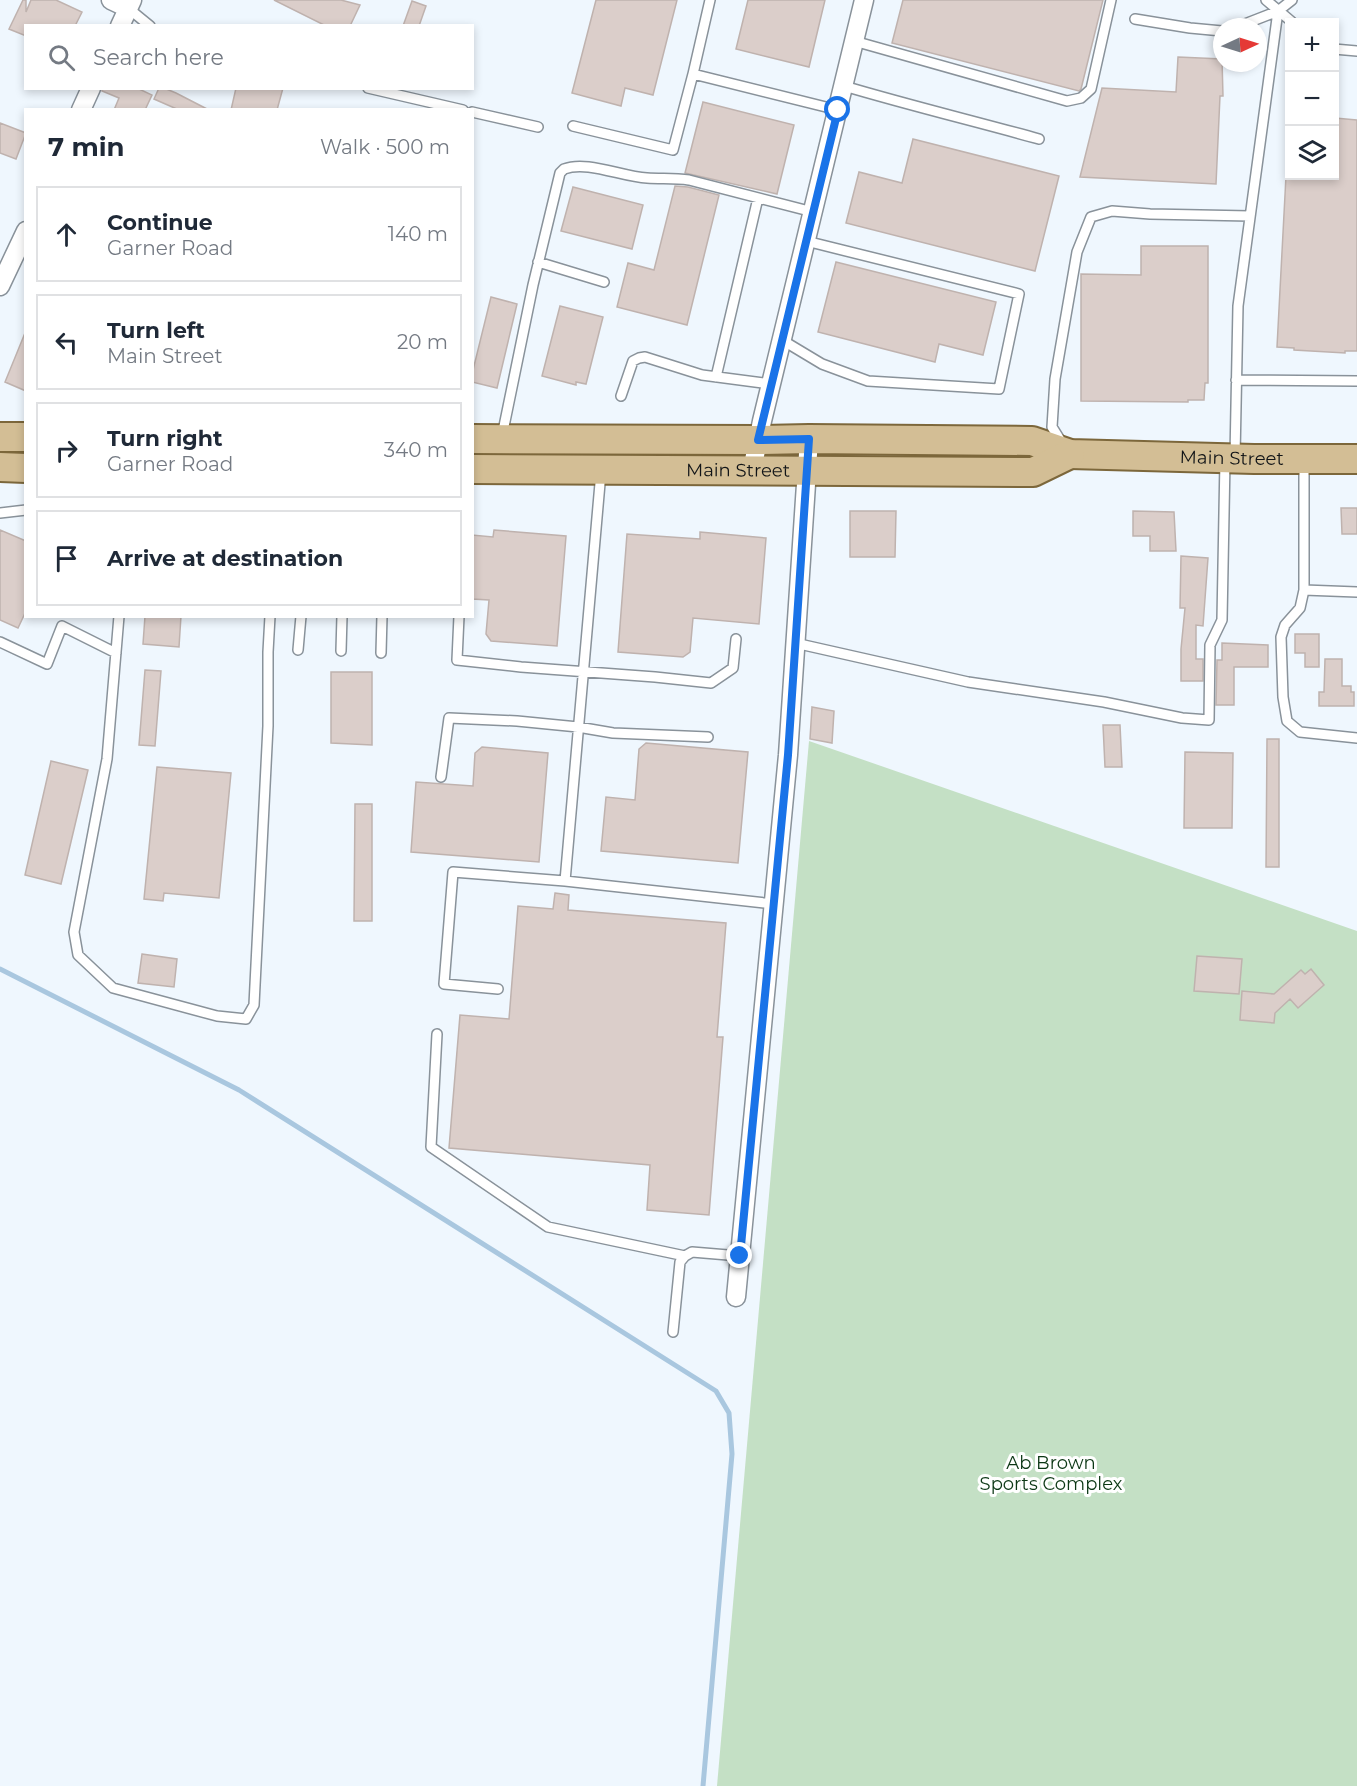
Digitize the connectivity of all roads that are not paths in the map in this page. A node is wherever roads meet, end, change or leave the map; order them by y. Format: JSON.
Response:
{"nodes":[{"id":1,"x":111,"y":0,"type":"edge"},
{"id":2,"x":710,"y":0,"type":"edge"},
{"id":3,"x":864,"y":0,"type":"edge"},
{"id":4,"x":1111,"y":0,"type":"edge"},
{"id":5,"x":1266,"y":0,"type":"edge"},
{"id":6,"x":1292,"y":0,"type":"edge"},
{"id":7,"x":130,"y":4,"type":"edge"},
{"id":8,"x":1278,"y":11,"type":"junction"},
{"id":9,"x":1260,"y":18,"type":"edge"},
{"id":10,"x":1287,"y":18,"type":"edge"},
{"id":11,"x":1135,"y":19,"type":"dead end"},
{"id":12,"x":121,"y":24,"type":"edge"},
{"id":13,"x":148,"y":24,"type":"edge"},
{"id":14,"x":1213,"y":30,"type":"edge"},
{"id":15,"x":855,"y":41,"type":"junction"},
{"id":16,"x":1339,"y":49,"type":"edge"},
{"id":17,"x":1357,"y":51,"type":"edge"},
{"id":18,"x":693,"y":74,"type":"junction"},
{"id":19,"x":843,"y":86,"type":"junction"},
{"id":20,"x":90,"y":90,"type":"edge"},
{"id":21,"x":377,"y":90,"type":"edge"},
{"id":22,"x":82,"y":108,"type":"edge"},
{"id":23,"x":454,"y":108,"type":"edge"},
{"id":24,"x":838,"y":110,"type":"junction"},
{"id":25,"x":474,"y":112,"type":"edge"},
{"id":26,"x":573,"y":126,"type":"dead end"},
{"id":27,"x":538,"y":127,"type":"dead end"},
{"id":28,"x":1039,"y":139,"type":"dead end"},
{"id":29,"x":758,"y":198,"type":"junction"},
{"id":30,"x":813,"y":212,"type":"junction"},
{"id":31,"x":1250,"y":216,"type":"junction"},
{"id":32,"x":24,"y":235,"type":"edge"},
{"id":33,"x":806,"y":241,"type":"junction"},
{"id":34,"x":538,"y":262,"type":"junction"},
{"id":35,"x":604,"y":282,"type":"dead end"},
{"id":36,"x":0,"y":286,"type":"edge"},
{"id":37,"x":782,"y":340,"type":"junction"},
{"id":38,"x":716,"y":377,"type":"junction"},
{"id":39,"x":1236,"y":380,"type":"junction"},
{"id":40,"x":1357,"y":381,"type":"edge"},
{"id":41,"x":771,"y":384,"type":"junction"},
{"id":42,"x":621,"y":396,"type":"dead end"},
{"id":43,"x":0,"y":436,"type":"edge"},
{"id":44,"x":24,"y":437,"type":"edge"},
{"id":45,"x":474,"y":439,"type":"edge"},
{"id":46,"x":502,"y":439,"type":"junction"},
{"id":47,"x":809,"y":439,"type":"junction"},
{"id":48,"x":758,"y":440,"type":"junction"},
{"id":49,"x":1070,"y":454,"type":"junction"},
{"id":50,"x":1230,"y":458,"type":"junction"},
{"id":51,"x":1304,"y":459,"type":"junction"},
{"id":52,"x":1357,"y":459,"type":"edge"},
{"id":53,"x":0,"y":467,"type":"edge"},
{"id":54,"x":24,"y":468,"type":"edge"},
{"id":55,"x":474,"y":469,"type":"edge"},
{"id":56,"x":601,"y":470,"type":"junction"},
{"id":57,"x":752,"y":470,"type":"junction"},
{"id":58,"x":807,"y":470,"type":"junction"},
{"id":59,"x":24,"y":510,"type":"edge"},
{"id":60,"x":0,"y":513,"type":"edge"},
{"id":61,"x":1304,"y":590,"type":"junction"},
{"id":62,"x":1357,"y":592,"type":"edge"},
{"id":63,"x":119,"y":618,"type":"edge"},
{"id":64,"x":270,"y":618,"type":"edge"},
{"id":65,"x":301,"y":618,"type":"edge"},
{"id":66,"x":342,"y":618,"type":"edge"},
{"id":67,"x":382,"y":618,"type":"edge"},
{"id":68,"x":459,"y":618,"type":"edge"},
{"id":69,"x":736,"y":639,"type":"dead end"},
{"id":70,"x":0,"y":642,"type":"edge"},
{"id":71,"x":795,"y":643,"type":"junction"},
{"id":72,"x":298,"y":650,"type":"dead end"},
{"id":73,"x":341,"y":651,"type":"dead end"},
{"id":74,"x":381,"y":652,"type":"dead end"},
{"id":75,"x":116,"y":653,"type":"junction"},
{"id":76,"x":583,"y":670,"type":"junction"},
{"id":77,"x":578,"y":727,"type":"junction"},
{"id":78,"x":708,"y":737,"type":"dead end"},
{"id":79,"x":1357,"y":738,"type":"edge"},
{"id":80,"x":441,"y":777,"type":"dead end"},
{"id":81,"x":565,"y":881,"type":"junction"},
{"id":82,"x":774,"y":904,"type":"junction"},
{"id":83,"x":498,"y":990,"type":"dead end"},
{"id":84,"x":437,"y":1034,"type":"dead end"},
{"id":85,"x":685,"y":1256,"type":"junction"},
{"id":86,"x":740,"y":1256,"type":"junction"},
{"id":87,"x":735,"y":1297,"type":"dead end"},
{"id":88,"x":673,"y":1332,"type":"dead end"}],
"edges":[{"from":1,"to":7,"type":"street"},
{"from":2,"to":18,"type":"lane"},
{"from":3,"to":15,"type":"street"},
{"from":4,"to":15,"type":"lane"},
{"from":5,"to":8,"type":"lane"},
{"from":6,"to":8,"type":"lane"},
{"from":7,"to":12,"type":"street"},
{"from":7,"to":13,"type":"lane"},
{"from":8,"to":9,"type":"lane"},
{"from":8,"to":10,"type":"lane"},
{"from":8,"to":31,"type":"lane"},
{"from":11,"to":14,"type":"lane"},
{"from":15,"to":19,"type":"street"},
{"from":16,"to":17,"type":"lane"},
{"from":18,"to":24,"type":"lane"},
{"from":18,"to":26,"type":"lane"},
{"from":19,"to":24,"type":"street"},
{"from":19,"to":28,"type":"lane"},
{"from":20,"to":22,"type":"street"},
{"from":21,"to":23,"type":"lane"},
{"from":24,"to":30,"type":"street"},
{"from":25,"to":27,"type":"lane"},
{"from":29,"to":30,"type":"lane"},
{"from":29,"to":34,"type":"lane"},
{"from":29,"to":38,"type":"lane"},
{"from":30,"to":33,"type":"street"},
{"from":31,"to":39,"type":"lane"},
{"from":31,"to":49,"type":"lane"},
{"from":32,"to":36,"type":"street"},
{"from":33,"to":37,"type":"street"},
{"from":33,"to":37,"type":"lane"},
{"from":34,"to":35,"type":"lane"},
{"from":34,"to":46,"type":"lane"},
{"from":37,"to":41,"type":"street"},
{"from":38,"to":41,"type":"lane"},
{"from":38,"to":42,"type":"lane"},
{"from":39,"to":40,"type":"lane"},
{"from":39,"to":50,"type":"lane"},
{"from":41,"to":48,"type":"street"},
{"from":43,"to":44,"type":"main road"},
{"from":45,"to":46,"type":"main road","name":"Main Street"},
{"from":46,"to":48,"type":"main road","name":"Main Street"},
{"from":47,"to":48,"type":"main road","name":"Main Street"},
{"from":47,"to":49,"type":"main road","name":"Main Street"},
{"from":47,"to":58,"type":"street"},
{"from":48,"to":57,"type":"street"},
{"from":49,"to":50,"type":"main road","name":"Main Street"},
{"from":49,"to":58,"type":"main road","name":"Main Street"},
{"from":50,"to":51,"type":"main road","name":"Main Street"},
{"from":50,"to":71,"type":"lane"},
{"from":51,"to":52,"type":"main road","name":"Main Street"},
{"from":51,"to":61,"type":"lane"},
{"from":53,"to":54,"type":"main road"},
{"from":55,"to":56,"type":"main road","name":"Main Street"},
{"from":56,"to":57,"type":"main road","name":"Main Street"},
{"from":56,"to":76,"type":"lane"},
{"from":57,"to":58,"type":"main road","name":"Main Street"},
{"from":58,"to":71,"type":"street"},
{"from":59,"to":60,"type":"lane"},
{"from":61,"to":62,"type":"lane"},
{"from":61,"to":79,"type":"lane"},
{"from":63,"to":75,"type":"lane"},
{"from":64,"to":75,"type":"lane"},
{"from":65,"to":72,"type":"lane"},
{"from":66,"to":73,"type":"lane"},
{"from":67,"to":74,"type":"lane"},
{"from":68,"to":76,"type":"lane"},
{"from":69,"to":76,"type":"lane"},
{"from":70,"to":75,"type":"lane"},
{"from":71,"to":82,"type":"street"},
{"from":76,"to":77,"type":"lane"},
{"from":77,"to":78,"type":"lane"},
{"from":77,"to":80,"type":"lane"},
{"from":77,"to":81,"type":"lane"},
{"from":81,"to":82,"type":"lane"},
{"from":81,"to":83,"type":"lane"},
{"from":82,"to":86,"type":"street"},
{"from":84,"to":85,"type":"lane"},
{"from":85,"to":86,"type":"lane"},
{"from":85,"to":88,"type":"lane"},
{"from":86,"to":87,"type":"street"}]}
